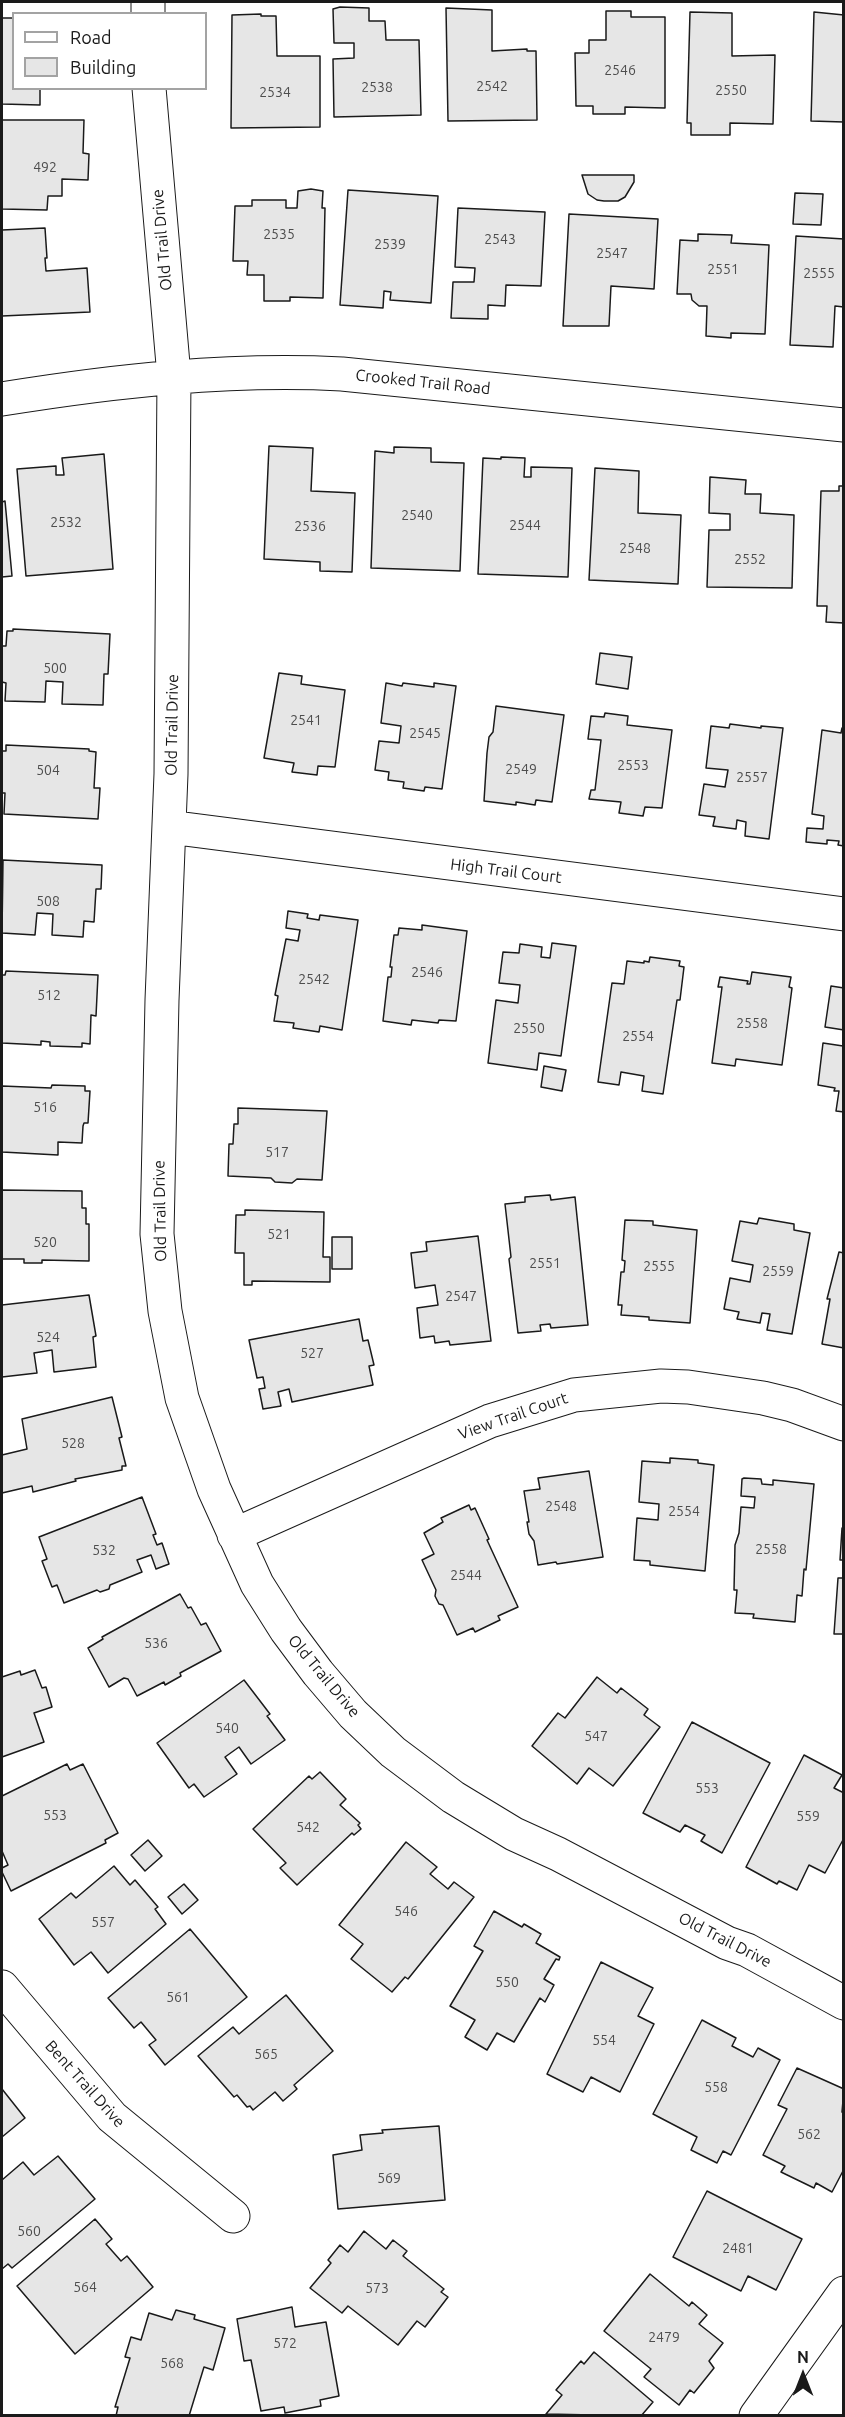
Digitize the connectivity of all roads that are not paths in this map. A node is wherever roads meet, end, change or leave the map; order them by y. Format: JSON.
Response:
{"nodes":[{"id":1,"x":148,"y":90,"type":"edge"},
{"id":2,"x":174,"y":376,"type":"junction"},
{"id":3,"x":2,"y":399,"type":"edge"},
{"id":4,"x":843,"y":425,"type":"edge"},
{"id":5,"x":169,"y":827,"type":"junction"},
{"id":6,"x":843,"y":914,"type":"edge"},
{"id":7,"x":843,"y":1424,"type":"edge"},
{"id":8,"x":234,"y":1535,"type":"junction"},
{"id":9,"x":2,"y":1987,"type":"edge"},
{"id":10,"x":843,"y":2003,"type":"edge"},
{"id":11,"x":233,"y":2216,"type":"dead end"},
{"id":12,"x":843,"y":2293,"type":"edge"},
{"id":13,"x":756,"y":2415,"type":"edge"}],
"edges":[{"from":1,"to":2,"type":"street","name":"Old Trail Drive"},
{"from":2,"to":3,"type":"street","name":"Crooked Trail Road"},
{"from":2,"to":4,"type":"street","name":"Crooked Trail Road"},
{"from":2,"to":5,"type":"street","name":"Old Trail Drive"},
{"from":5,"to":6,"type":"street","name":"High Trail Court"},
{"from":5,"to":8,"type":"street","name":"Old Trail Drive"},
{"from":7,"to":8,"type":"street","name":"View Trail Court"},
{"from":8,"to":10,"type":"street","name":"Old Trail Drive"},
{"from":9,"to":11,"type":"street","name":"Bent Trail Drive"},
{"from":12,"to":13,"type":"street"}]}
